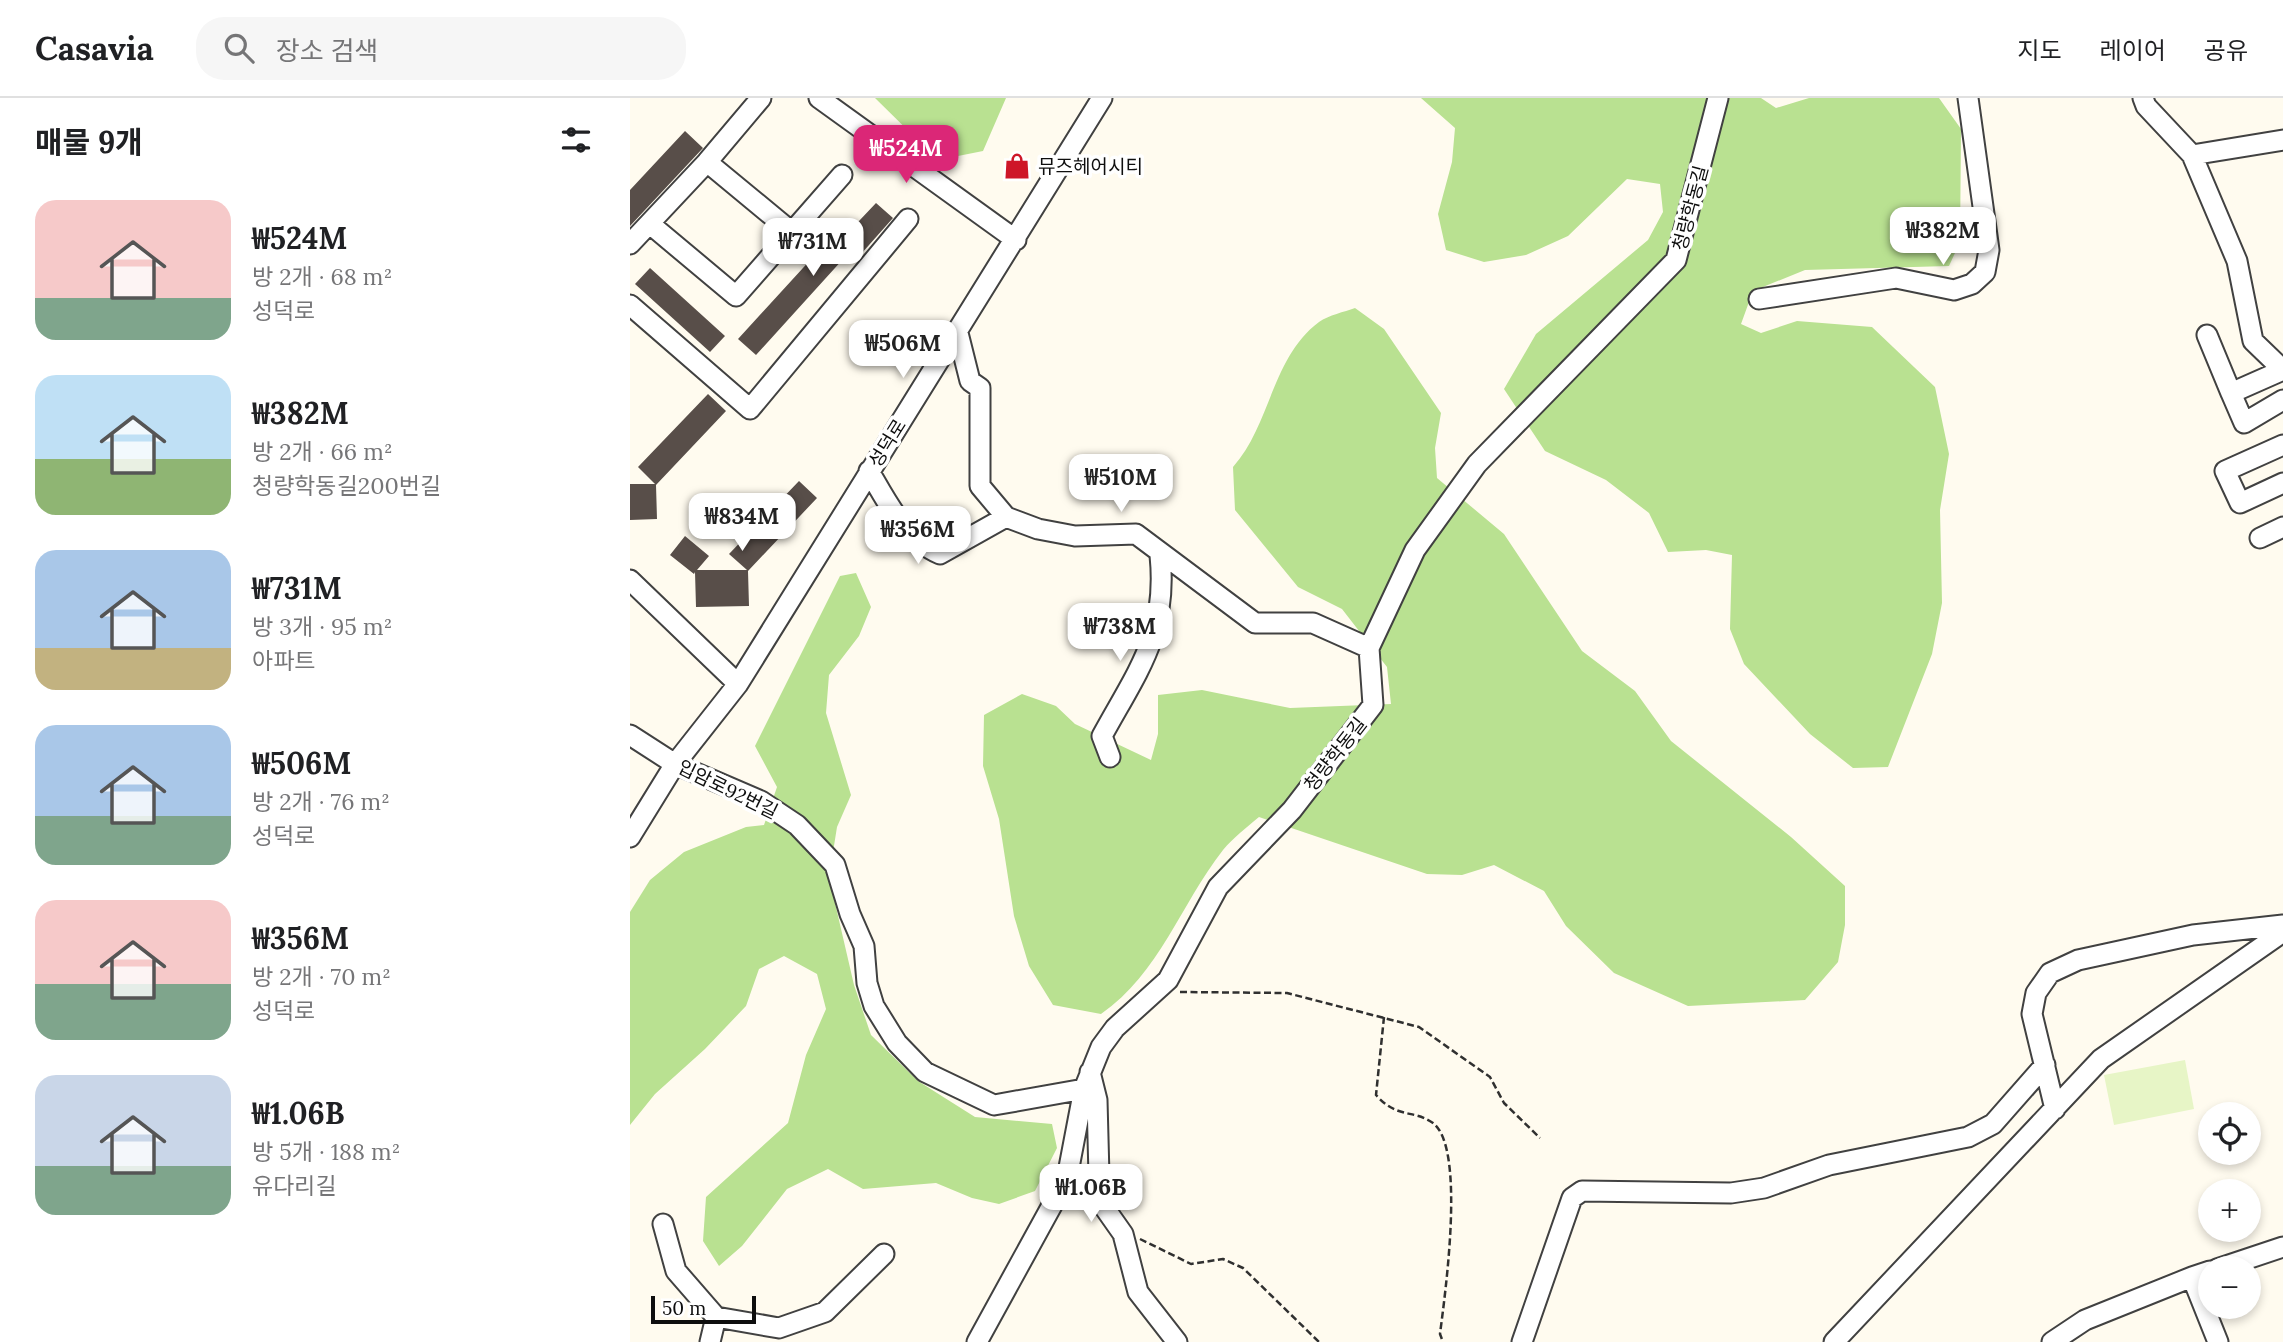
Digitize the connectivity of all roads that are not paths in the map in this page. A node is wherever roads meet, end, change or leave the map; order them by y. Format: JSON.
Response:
{"nodes":[{"id":1,"x":761,"y":98,"type":"edge"},
{"id":2,"x":819,"y":98,"type":"edge"},
{"id":3,"x":1102,"y":98,"type":"edge"},
{"id":4,"x":1718,"y":98,"type":"edge"},
{"id":5,"x":1968,"y":98,"type":"edge"},
{"id":6,"x":2143,"y":98,"type":"edge"},
{"id":7,"x":2283,"y":140,"type":"edge"},
{"id":8,"x":2192,"y":155,"type":"junction"},
{"id":9,"x":708,"y":162,"type":"junction"},
{"id":10,"x":842,"y":175,"type":"dead end"},
{"id":11,"x":908,"y":219,"type":"dead end"},
{"id":12,"x":650,"y":223,"type":"junction"},
{"id":13,"x":793,"y":233,"type":"junction"},
{"id":14,"x":1016,"y":240,"type":"junction"},
{"id":15,"x":630,"y":244,"type":"edge"},
{"id":16,"x":1759,"y":299,"type":"dead end"},
{"id":17,"x":630,"y":305,"type":"edge"},
{"id":18,"x":958,"y":333,"type":"junction"},
{"id":19,"x":2207,"y":335,"type":"dead end"},
{"id":20,"x":2231,"y":393,"type":"junction"},
{"id":21,"x":2283,"y":400,"type":"edge"},
{"id":22,"x":2283,"y":445,"type":"edge"},
{"id":23,"x":869,"y":471,"type":"junction"},
{"id":24,"x":2283,"y":483,"type":"edge"},
{"id":25,"x":1006,"y":517,"type":"junction"},
{"id":26,"x":2283,"y":527,"type":"edge"},
{"id":27,"x":2260,"y":537,"type":"dead end"},
{"id":28,"x":1160,"y":555,"type":"junction"},
{"id":29,"x":630,"y":580,"type":"edge"},
{"id":30,"x":1369,"y":648,"type":"junction"},
{"id":31,"x":738,"y":684,"type":"junction"},
{"id":32,"x":630,"y":735,"type":"edge"},
{"id":33,"x":1110,"y":757,"type":"dead end"},
{"id":34,"x":675,"y":764,"type":"junction"},
{"id":35,"x":630,"y":837,"type":"edge"},
{"id":36,"x":2283,"y":925,"type":"edge"},
{"id":37,"x":2283,"y":932,"type":"edge"},
{"id":38,"x":2045,"y":1065,"type":"junction"},
{"id":39,"x":1087,"y":1080,"type":"junction"},
{"id":40,"x":2055,"y":1109,"type":"junction"},
{"id":41,"x":663,"y":1224,"type":"dead end"},
{"id":42,"x":2283,"y":1247,"type":"edge"},
{"id":43,"x":884,"y":1254,"type":"dead end"},
{"id":44,"x":2256,"y":1256,"type":"edge"},
{"id":45,"x":2198,"y":1275,"type":"edge"},
{"id":46,"x":716,"y":1317,"type":"junction"},
{"id":47,"x":2212,"y":1319,"type":"edge"},
{"id":48,"x":709,"y":1342,"type":"edge"},
{"id":49,"x":977,"y":1342,"type":"edge"},
{"id":50,"x":1177,"y":1342,"type":"edge"},
{"id":51,"x":1522,"y":1342,"type":"edge"},
{"id":52,"x":1834,"y":1342,"type":"edge"},
{"id":53,"x":2052,"y":1342,"type":"edge"},
{"id":54,"x":2218,"y":1342,"type":"edge"}],
"edges":[{"from":1,"to":9,"type":"street"},
{"from":2,"to":14,"type":"street"},
{"from":3,"to":14,"type":"street","name":"성덕로"},
{"from":4,"to":30,"type":"street","name":"청량학동길"},
{"from":5,"to":16,"type":"street"},
{"from":6,"to":8,"type":"street"},
{"from":7,"to":8,"type":"street"},
{"from":8,"to":20,"type":"street"},
{"from":9,"to":12,"type":"street"},
{"from":9,"to":13,"type":"street"},
{"from":10,"to":13,"type":"street"},
{"from":11,"to":17,"type":"street"},
{"from":12,"to":13,"type":"street"},
{"from":12,"to":15,"type":"street"},
{"from":14,"to":18,"type":"street","name":"성덕로"},
{"from":18,"to":23,"type":"street","name":"성덕로"},
{"from":18,"to":25,"type":"street"},
{"from":19,"to":20,"type":"street"},
{"from":20,"to":21,"type":"street"},
{"from":22,"to":24,"type":"street"},
{"from":23,"to":25,"type":"street"},
{"from":23,"to":31,"type":"street","name":"성덕로"},
{"from":25,"to":28,"type":"street"},
{"from":26,"to":27,"type":"street"},
{"from":28,"to":30,"type":"street"},
{"from":28,"to":33,"type":"street"},
{"from":29,"to":31,"type":"street"},
{"from":30,"to":39,"type":"street","name":"청량학동길"},
{"from":31,"to":34,"type":"street","name":"성덕로"},
{"from":32,"to":34,"type":"street","name":"입암로92번길"},
{"from":34,"to":35,"type":"street","name":"성덕로"},
{"from":34,"to":39,"type":"street","name":"입암로92번길"},
{"from":36,"to":38,"type":"street"},
{"from":37,"to":40,"type":"street"},
{"from":38,"to":40,"type":"street"},
{"from":38,"to":51,"type":"street"},
{"from":39,"to":49,"type":"street","name":"청량학동길"},
{"from":39,"to":50,"type":"street"},
{"from":40,"to":52,"type":"street"},
{"from":41,"to":46,"type":"street"},
{"from":42,"to":44,"type":"street"},
{"from":43,"to":46,"type":"street"},
{"from":45,"to":53,"type":"street"},
{"from":46,"to":48,"type":"street"},
{"from":47,"to":54,"type":"street"}]}
